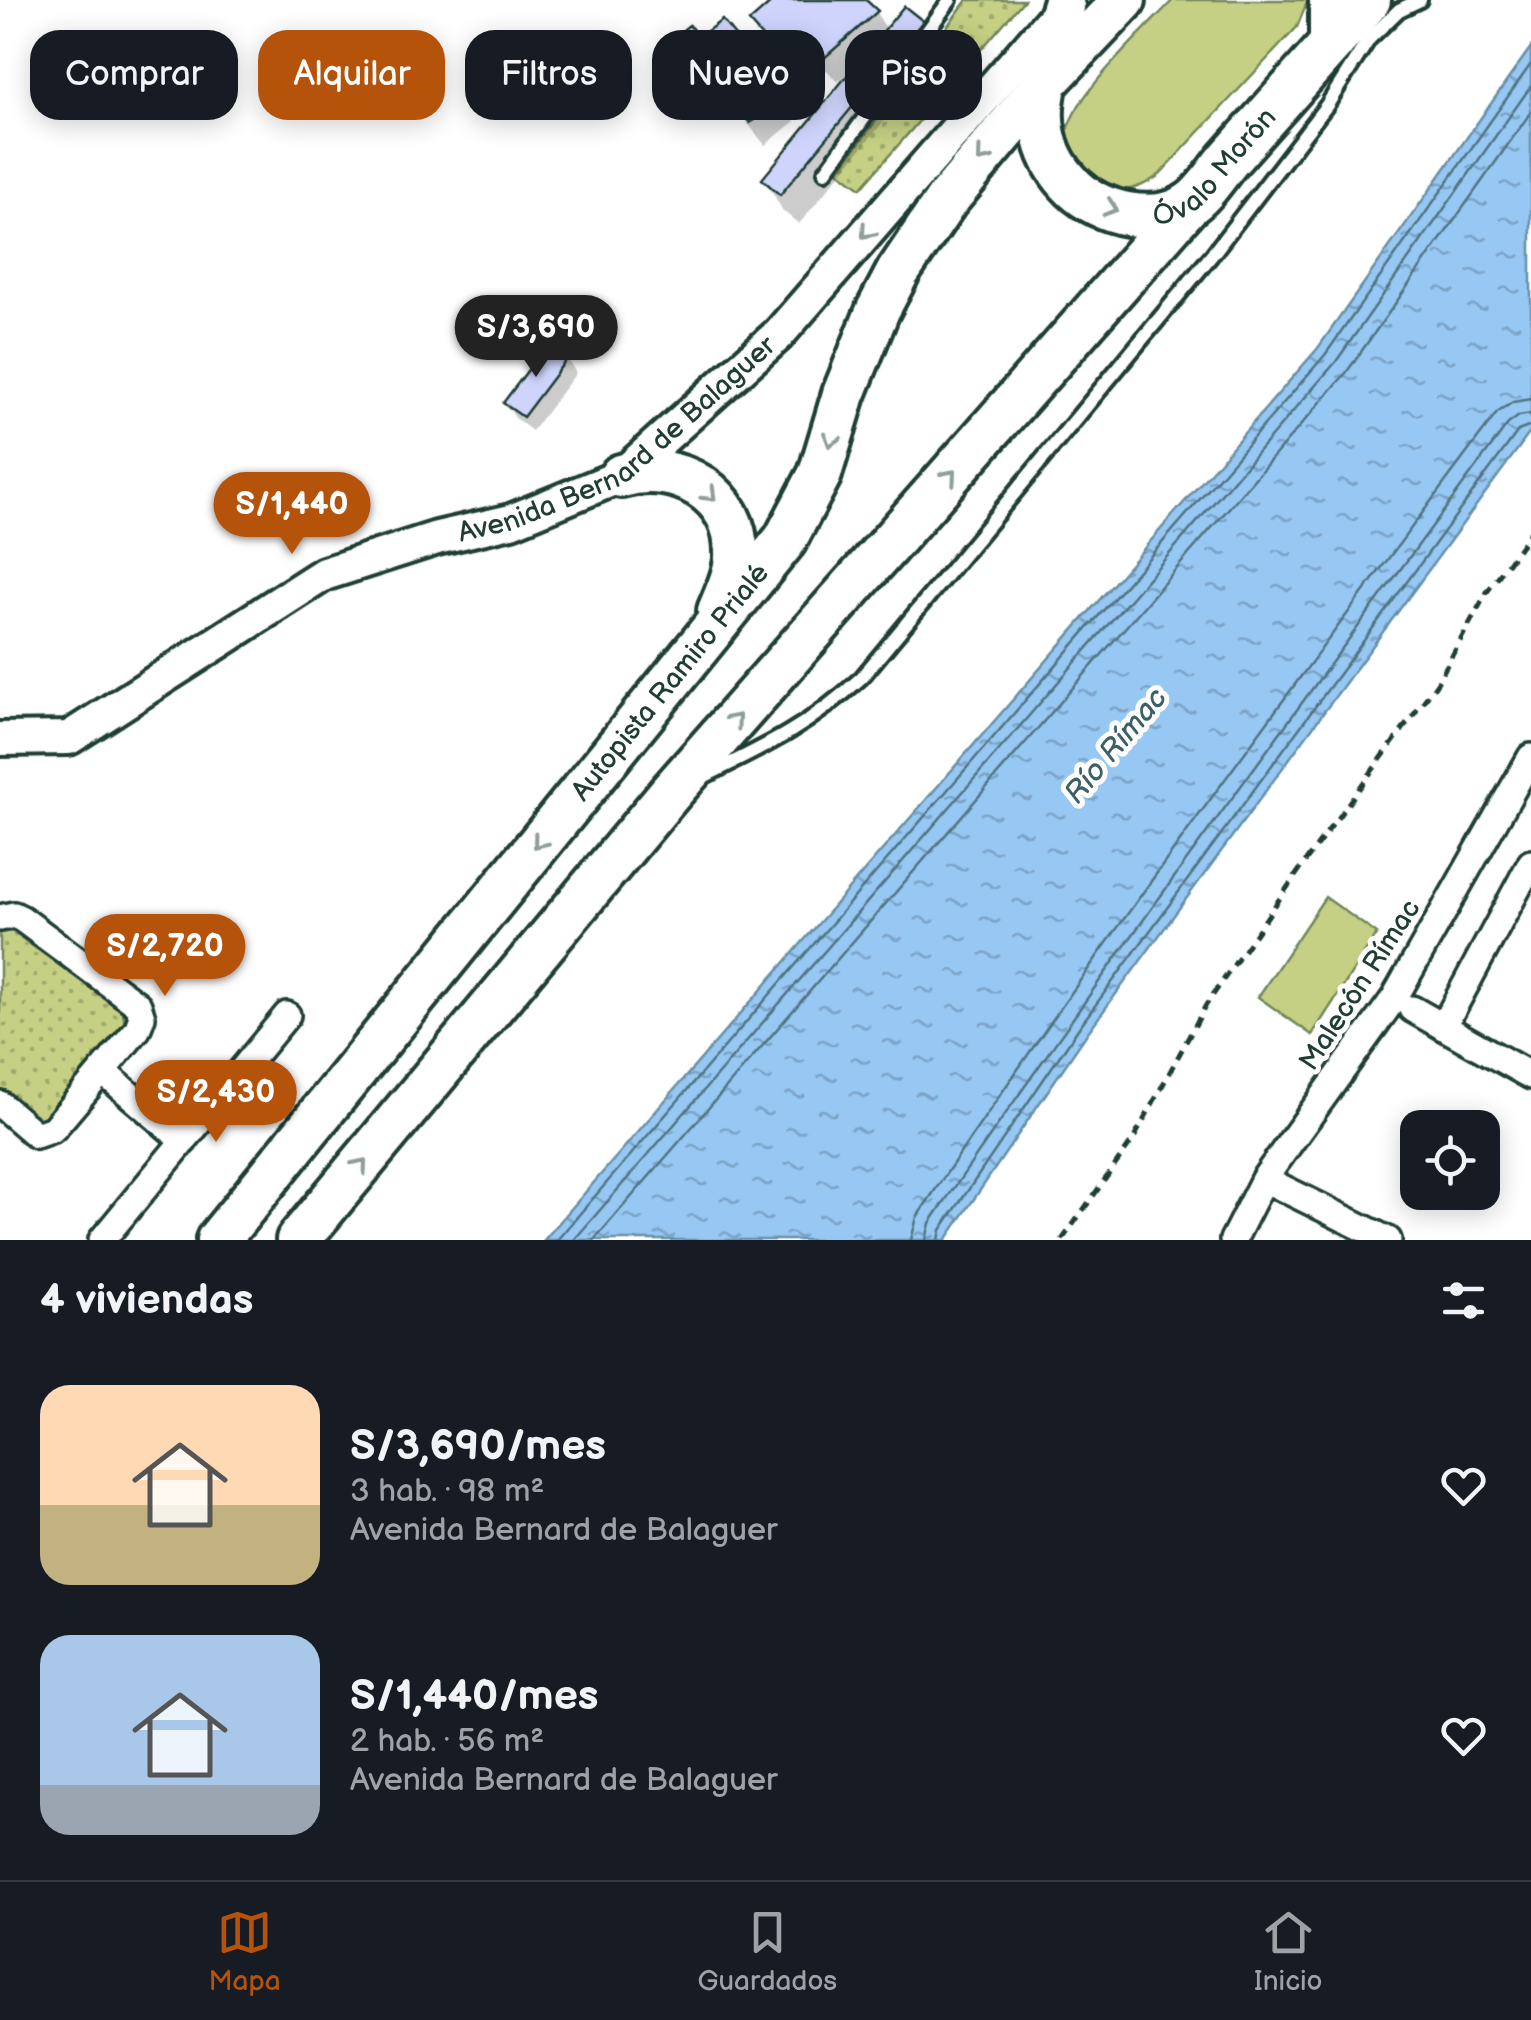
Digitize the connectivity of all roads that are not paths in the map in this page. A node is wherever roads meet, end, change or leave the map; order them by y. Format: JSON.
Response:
{"nodes":[{"id":1,"x":950,"y":0,"type":"edge"},
{"id":2,"x":1124,"y":0,"type":"edge"},
{"id":3,"x":1332,"y":0,"type":"edge"},
{"id":4,"x":1369,"y":0,"type":"edge"},
{"id":5,"x":1420,"y":0,"type":"edge"},
{"id":6,"x":1066,"y":3,"type":"edge"},
{"id":7,"x":1332,"y":44,"type":"junction"},
{"id":8,"x":1046,"y":82,"type":"junction"},
{"id":9,"x":825,"y":172,"type":"dead end"},
{"id":10,"x":1190,"y":204,"type":"junction"},
{"id":11,"x":621,"y":476,"type":"junction"},
{"id":12,"x":710,"y":634,"type":"junction"},
{"id":13,"x":0,"y":738,"type":"edge"},
{"id":14,"x":1531,"y":757,"type":"edge"},
{"id":15,"x":670,"y":793,"type":"junction"},
{"id":16,"x":1531,"y":863,"type":"edge"},
{"id":17,"x":0,"y":918,"type":"edge"},
{"id":18,"x":1412,"y":1009,"type":"dead end"},
{"id":19,"x":287,"y":1015,"type":"dead end"},
{"id":20,"x":1443,"y":1028,"type":"junction"},
{"id":21,"x":102,"y":1071,"type":"junction"},
{"id":22,"x":1531,"y":1076,"type":"edge"},
{"id":23,"x":0,"y":1104,"type":"edge"},
{"id":24,"x":184,"y":1140,"type":"junction"},
{"id":25,"x":1264,"y":1179,"type":"junction"},
{"id":26,"x":102,"y":1240,"type":"edge"},
{"id":27,"x":218,"y":1240,"type":"edge"},
{"id":28,"x":298,"y":1240,"type":"edge"},
{"id":29,"x":1233,"y":1240,"type":"edge"},
{"id":30,"x":1388,"y":1240,"type":"edge"}],
"edges":[{"from":1,"to":9,"type":"lane"},
{"from":2,"to":8,"type":"highway"},
{"from":3,"to":7,"type":"highway"},
{"from":4,"to":7,"type":"highway","name":"Óvalo Morón"},
{"from":5,"to":15,"type":"lane"},
{"from":6,"to":8,"type":"highway","name":"Óvalo Morón"},
{"from":6,"to":11,"type":"street","name":"Avenida Bernard de Balaguer","one_way":true},
{"from":7,"to":10,"type":"highway","name":"Óvalo Morón"},
{"from":8,"to":10,"type":"highway","name":"Óvalo Morón","one_way":true},
{"from":8,"to":12,"type":"highway","name":"Autopista Ramiro Prialé","one_way":true},
{"from":15,"to":10,"type":"highway","one_way":true},
{"from":11,"to":12,"type":"highway","one_way":true},
{"from":11,"to":13,"type":"street","name":"Avenida Bernard de Balaguer"},
{"from":12,"to":27,"type":"highway","name":"Autopista Ramiro Prialé","one_way":true},
{"from":14,"to":25,"type":"street","name":"Malecón Rímac"},
{"from":28,"to":15,"type":"highway","one_way":true},
{"from":16,"to":20,"type":"street"},
{"from":17,"to":21,"type":"street"},
{"from":18,"to":20,"type":"street"},
{"from":19,"to":24,"type":"street"},
{"from":20,"to":22,"type":"street"},
{"from":21,"to":23,"type":"street"},
{"from":21,"to":24,"type":"street"},
{"from":24,"to":26,"type":"street"},
{"from":25,"to":29,"type":"street","name":"Malecón Rímac"},
{"from":25,"to":30,"type":"street"}]}
